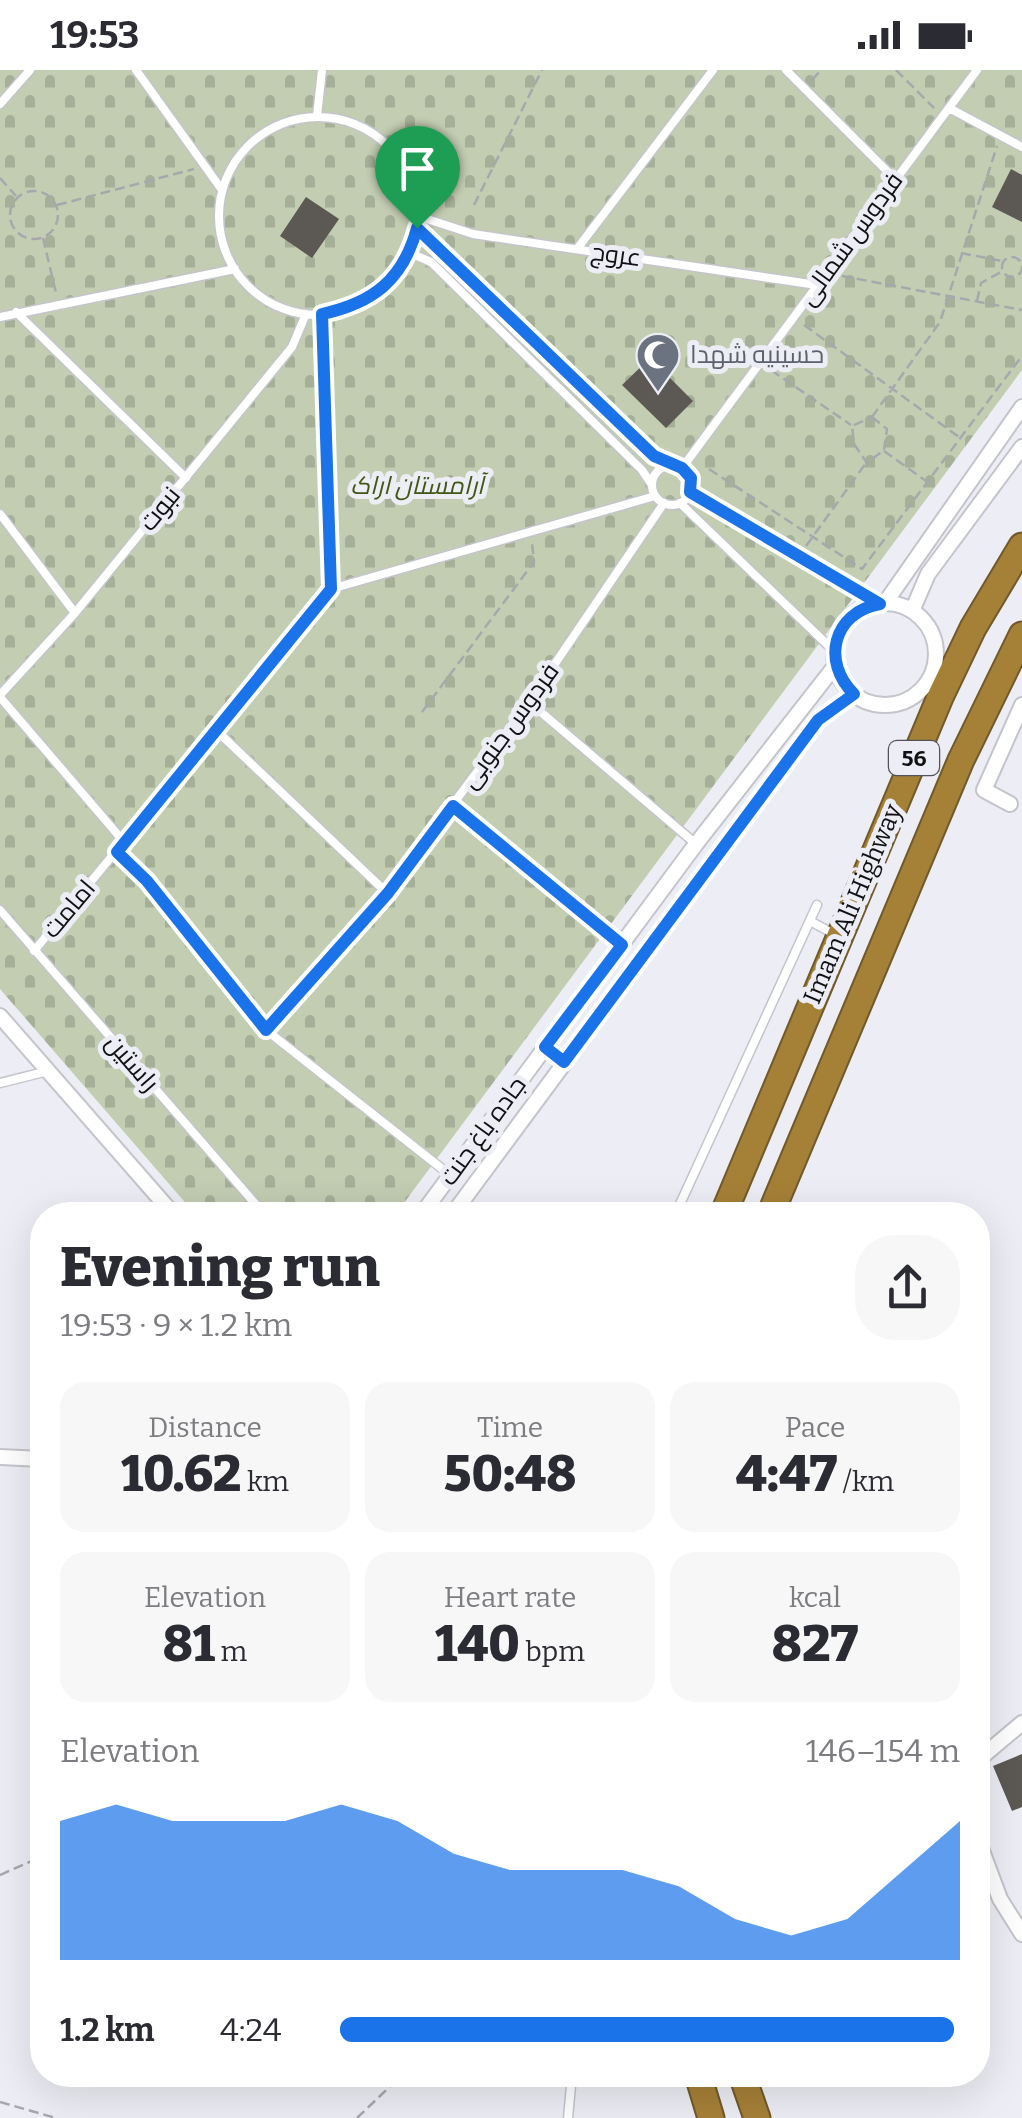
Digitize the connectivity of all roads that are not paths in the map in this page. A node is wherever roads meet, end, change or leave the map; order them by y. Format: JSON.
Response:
{"nodes":[{"id":1,"x":30,"y":70,"type":"edge"},
{"id":2,"x":136,"y":70,"type":"edge"},
{"id":3,"x":322,"y":70,"type":"edge"},
{"id":4,"x":713,"y":70,"type":"edge"},
{"id":5,"x":786,"y":70,"type":"edge"},
{"id":6,"x":977,"y":70,"type":"edge"},
{"id":7,"x":0,"y":104,"type":"edge"},
{"id":8,"x":946,"y":112,"type":"junction"},
{"id":9,"x":317,"y":116,"type":"junction"},
{"id":10,"x":1022,"y":146,"type":"edge"},
{"id":11,"x":895,"y":179,"type":"junction"},
{"id":12,"x":222,"y":190,"type":"junction"},
{"id":13,"x":418,"y":216,"type":"junction"},
{"id":14,"x":417,"y":228,"type":"junction"},
{"id":15,"x":576,"y":249,"type":"junction"},
{"id":16,"x":410,"y":253,"type":"junction"},
{"id":17,"x":235,"y":270,"type":"junction"},
{"id":18,"x":817,"y":284,"type":"junction"},
{"id":19,"x":16,"y":312,"type":"junction"},
{"id":20,"x":306,"y":314,"type":"junction"},
{"id":21,"x":322,"y":314,"type":"junction"},
{"id":22,"x":0,"y":317,"type":"edge"},
{"id":23,"x":1022,"y":407,"type":"edge"},
{"id":24,"x":1022,"y":447,"type":"edge"},
{"id":25,"x":672,"y":464,"type":"junction"},
{"id":26,"x":682,"y":468,"type":"junction"},
{"id":27,"x":186,"y":478,"type":"junction"},
{"id":28,"x":652,"y":485,"type":"junction"},
{"id":29,"x":690,"y":492,"type":"junction"},
{"id":30,"x":655,"y":496,"type":"junction"},
{"id":31,"x":664,"y":503,"type":"junction"},
{"id":32,"x":680,"y":503,"type":"junction"},
{"id":33,"x":0,"y":514,"type":"edge"},
{"id":34,"x":1022,"y":546,"type":"edge"},
{"id":35,"x":331,"y":589,"type":"junction"},
{"id":36,"x":882,"y":603,"type":"junction"},
{"id":37,"x":912,"y":612,"type":"junction"},
{"id":38,"x":75,"y":613,"type":"junction"},
{"id":39,"x":1022,"y":636,"type":"edge"},
{"id":40,"x":835,"y":659,"type":"junction"},
{"id":41,"x":854,"y":694,"type":"junction"},
{"id":42,"x":0,"y":696,"type":"edge"},
{"id":43,"x":529,"y":702,"type":"junction"},
{"id":44,"x":1022,"y":705,"type":"edge"},
{"id":45,"x":217,"y":731,"type":"junction"},
{"id":46,"x":1010,"y":804,"type":"dead end"},
{"id":47,"x":453,"y":806,"type":"junction"},
{"id":48,"x":125,"y":842,"type":"junction"},
{"id":49,"x":696,"y":844,"type":"junction"},
{"id":50,"x":388,"y":893,"type":"junction"},
{"id":51,"x":817,"y":905,"type":"dead end"},
{"id":52,"x":0,"y":910,"type":"edge"},
{"id":53,"x":810,"y":921,"type":"junction"},
{"id":54,"x":838,"y":936,"type":"junction"},
{"id":55,"x":622,"y":945,"type":"junction"},
{"id":56,"x":34,"y":951,"type":"junction"},
{"id":57,"x":0,"y":1016,"type":"edge"},
{"id":58,"x":545,"y":1047,"type":"junction"},
{"id":59,"x":564,"y":1062,"type":"junction"},
{"id":60,"x":48,"y":1071,"type":"junction"},
{"id":61,"x":0,"y":1084,"type":"edge"},
{"id":62,"x":450,"y":1175,"type":"junction"},
{"id":63,"x":163,"y":1202,"type":"edge"},
{"id":64,"x":254,"y":1202,"type":"edge"},
{"id":65,"x":430,"y":1202,"type":"edge"},
{"id":66,"x":462,"y":1202,"type":"edge"},
{"id":67,"x":681,"y":1202,"type":"edge"},
{"id":68,"x":728,"y":1202,"type":"edge"},
{"id":69,"x":775,"y":1202,"type":"edge"},
{"id":70,"x":0,"y":1457,"type":"edge"},
{"id":71,"x":30,"y":1458,"type":"edge"},
{"id":72,"x":1022,"y":1723,"type":"edge"},
{"id":73,"x":990,"y":1750,"type":"edge"},
{"id":74,"x":990,"y":1872,"type":"edge"},
{"id":75,"x":1022,"y":1934,"type":"edge"},
{"id":76,"x":571,"y":2087,"type":"edge"},
{"id":77,"x":702,"y":2087,"type":"edge"},
{"id":78,"x":746,"y":2087,"type":"edge"},
{"id":79,"x":568,"y":2118,"type":"edge"},
{"id":80,"x":711,"y":2118,"type":"edge"},
{"id":81,"x":757,"y":2118,"type":"edge"}],
"edges":[{"from":1,"to":7,"type":"lane"},
{"from":2,"to":12,"type":"lane"},
{"from":3,"to":9,"type":"lane"},
{"from":4,"to":15,"type":"lane"},
{"from":5,"to":11,"type":"lane"},
{"from":6,"to":8,"type":"lane","name":"فردوس شمالی"},
{"from":8,"to":10,"type":"lane"},
{"from":8,"to":11,"type":"lane","name":"فردوس شمالی"},
{"from":9,"to":12,"type":"lane"},
{"from":9,"to":13,"type":"lane"},
{"from":11,"to":18,"type":"lane","name":"فردوس شمالی"},
{"from":12,"to":17,"type":"lane"},
{"from":13,"to":14,"type":"lane"},
{"from":13,"to":15,"type":"lane","name":"عروج"},
{"from":14,"to":16,"type":"lane"},
{"from":14,"to":25,"type":"lane"},
{"from":15,"to":18,"type":"lane","name":"عروج"},
{"from":16,"to":21,"type":"lane"},
{"from":16,"to":28,"type":"lane"},
{"from":17,"to":19,"type":"lane"},
{"from":17,"to":20,"type":"lane"},
{"from":18,"to":26,"type":"lane","name":"فردوس شمالی"},
{"from":19,"to":22,"type":"lane"},
{"from":19,"to":27,"type":"lane"},
{"from":20,"to":21,"type":"lane"},
{"from":20,"to":27,"type":"lane","name":"نبوت"},
{"from":21,"to":35,"type":"lane"},
{"from":23,"to":36,"type":"street"},
{"from":24,"to":37,"type":"street"},
{"from":25,"to":26,"type":"lane"},
{"from":25,"to":28,"type":"lane"},
{"from":26,"to":29,"type":"lane"},
{"from":27,"to":38,"type":"lane","name":"نبوت"},
{"from":28,"to":30,"type":"lane"},
{"from":29,"to":32,"type":"lane"},
{"from":29,"to":36,"type":"lane"},
{"from":30,"to":31,"type":"lane"},
{"from":30,"to":35,"type":"lane"},
{"from":31,"to":32,"type":"lane"},
{"from":31,"to":43,"type":"lane","name":"فردوس جنوبی"},
{"from":32,"to":40,"type":"lane"},
{"from":33,"to":38,"type":"lane"},
{"from":34,"to":54,"type":"highway","name":"Imam Ali Highway","number":"56"},
{"from":35,"to":45,"type":"lane","name":"امامت"},
{"from":36,"to":37,"type":"street"},
{"from":36,"to":40,"type":"street"},
{"from":37,"to":41,"type":"street"},
{"from":38,"to":42,"type":"lane","name":"نبوت"},
{"from":39,"to":69,"type":"highway","name":"Imam Ali Highway","number":"56"},
{"from":40,"to":41,"type":"street"},
{"from":40,"to":49,"type":"street","name":"جاده باغ جنت"},
{"from":41,"to":59,"type":"street","name":"جاده باغ جنت"},
{"from":42,"to":48,"type":"lane"},
{"from":43,"to":47,"type":"lane","name":"فردوس جنوبی"},
{"from":43,"to":49,"type":"lane"},
{"from":44,"to":46,"type":"street"},
{"from":45,"to":48,"type":"lane","name":"امامت"},
{"from":45,"to":50,"type":"lane"},
{"from":47,"to":50,"type":"lane","name":"فردوس جنوبی"},
{"from":47,"to":55,"type":"lane"},
{"from":48,"to":56,"type":"lane","name":"امامت"},
{"from":49,"to":55,"type":"street","name":"جاده باغ جنت"},
{"from":50,"to":62,"type":"lane","name":"فردوس جنوبی"},
{"from":51,"to":53,"type":"lane"},
{"from":52,"to":56,"type":"lane","name":"راستین"},
{"from":53,"to":54,"type":"lane"},
{"from":53,"to":67,"type":"lane"},
{"from":54,"to":68,"type":"highway","name":"Imam Ali Highway","number":"56"},
{"from":55,"to":58,"type":"street","name":"جاده باغ جنت"},
{"from":56,"to":64,"type":"lane","name":"راستین"},
{"from":57,"to":60,"type":"street"},
{"from":58,"to":59,"type":"street"},
{"from":58,"to":62,"type":"street","name":"جاده باغ جنت"},
{"from":59,"to":66,"type":"street","name":"جاده باغ جنت"},
{"from":60,"to":61,"type":"lane"},
{"from":60,"to":63,"type":"street"},
{"from":62,"to":65,"type":"street","name":"جاده باغ جنت"},
{"from":70,"to":71,"type":"street"},
{"from":72,"to":73,"type":"street"},
{"from":74,"to":75,"type":"street"},
{"from":76,"to":79,"type":"lane"},
{"from":77,"to":80,"type":"highway"},
{"from":78,"to":81,"type":"highway"}]}
